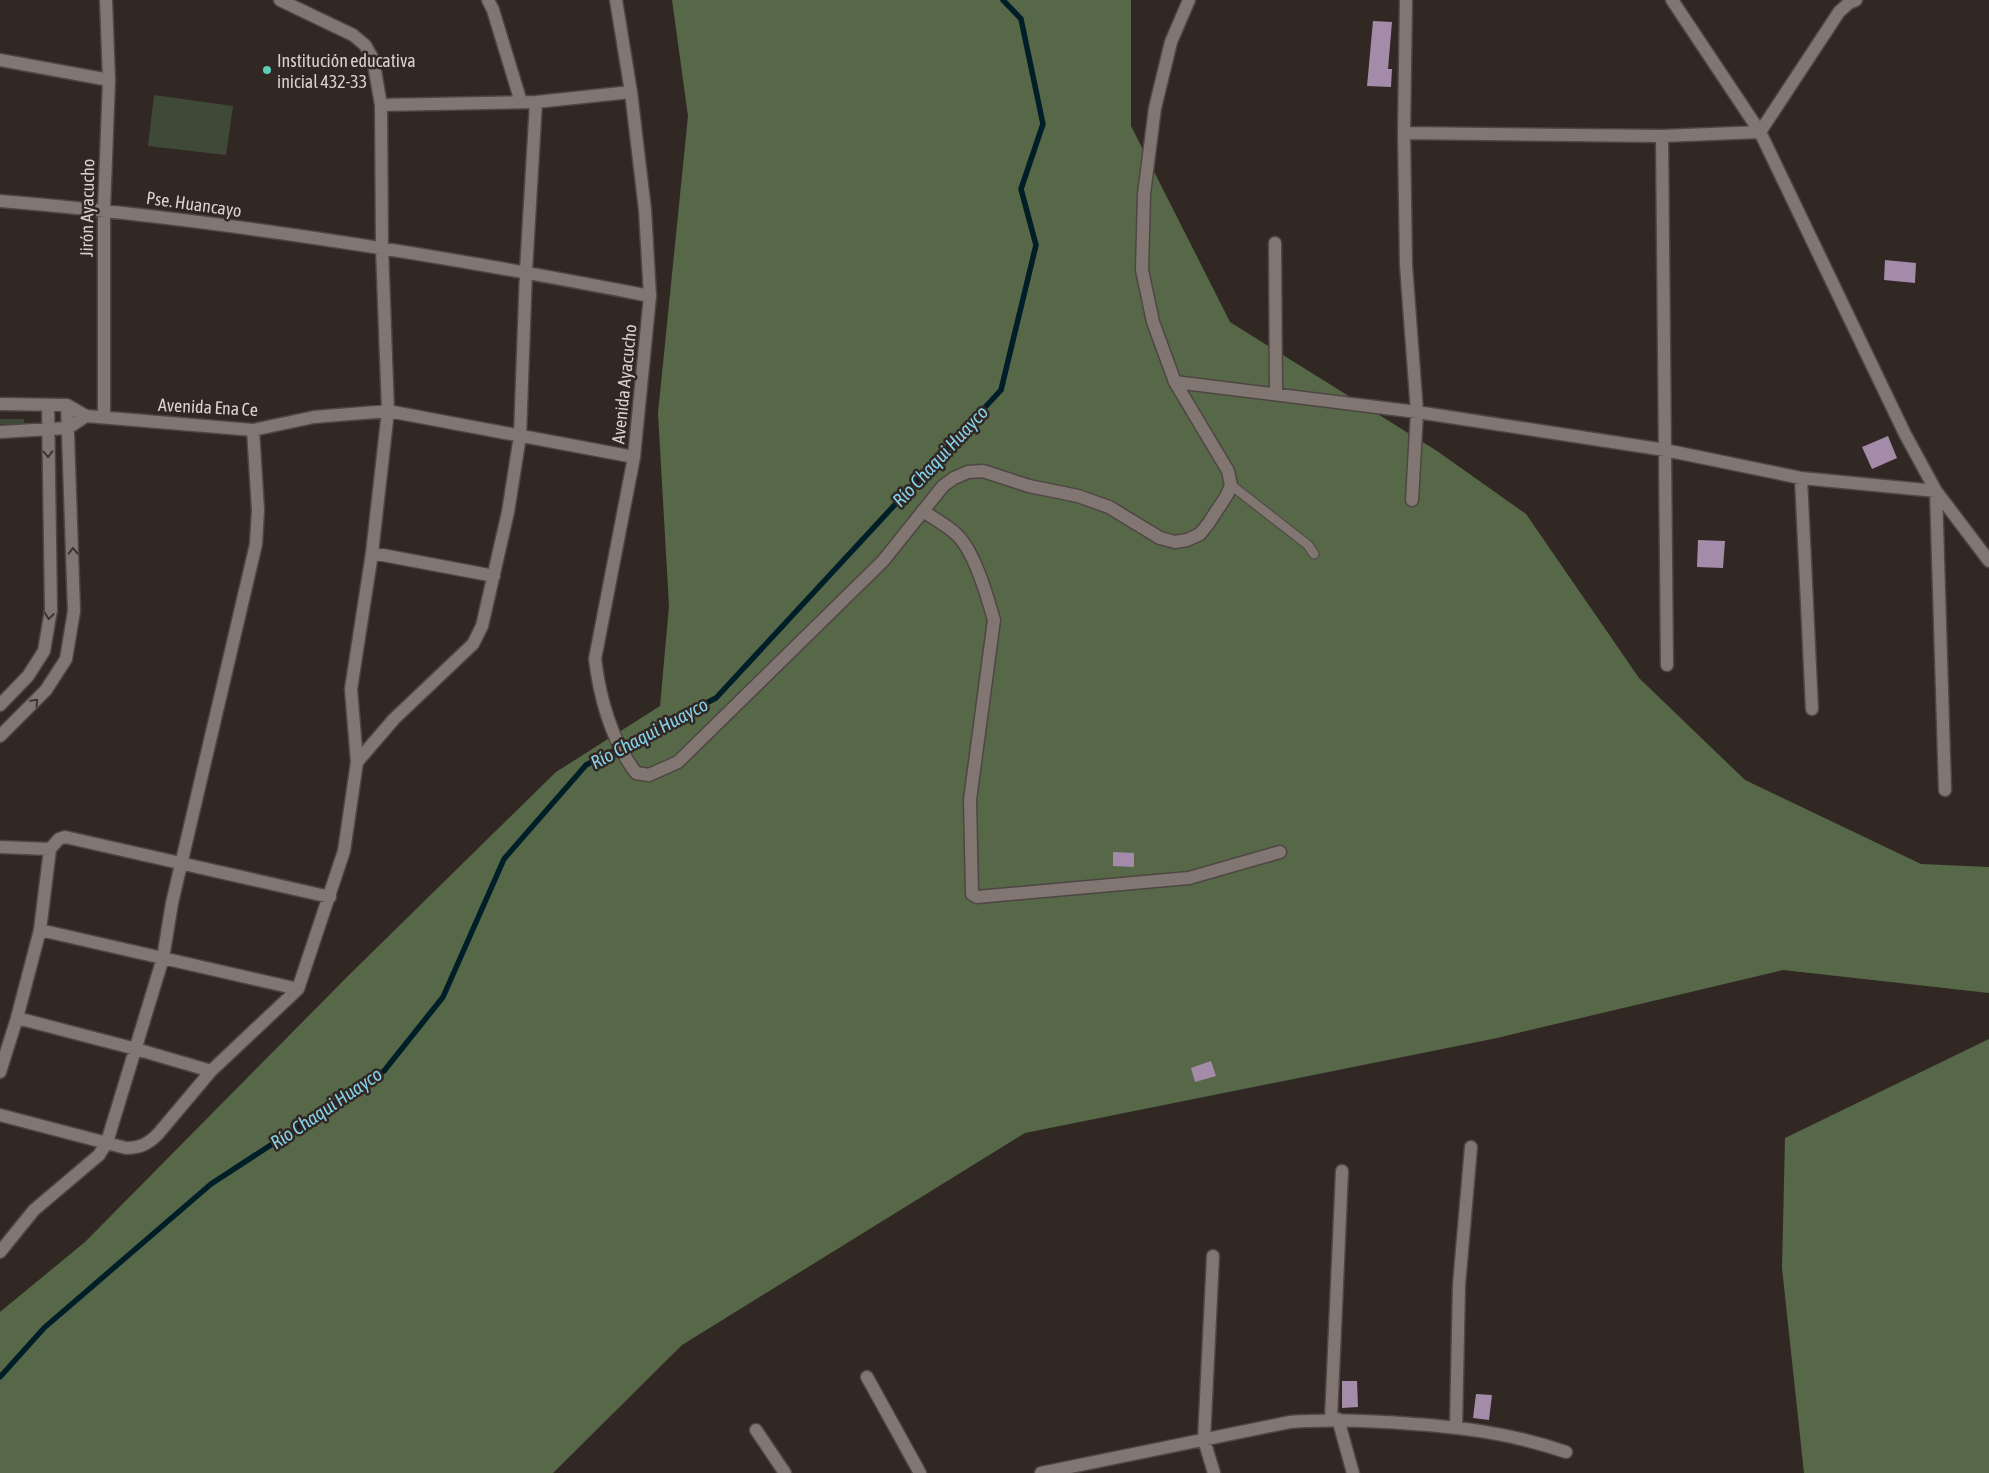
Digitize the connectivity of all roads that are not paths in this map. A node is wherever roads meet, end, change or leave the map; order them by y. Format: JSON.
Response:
{"nodes":[{"id":1,"x":106,"y":0,"type":"edge"},
{"id":2,"x":280,"y":0,"type":"edge"},
{"id":3,"x":488,"y":0,"type":"edge"},
{"id":4,"x":616,"y":0,"type":"edge"},
{"id":5,"x":1189,"y":0,"type":"edge"},
{"id":6,"x":1406,"y":0,"type":"edge"},
{"id":7,"x":1672,"y":0,"type":"edge"},
{"id":8,"x":1856,"y":0,"type":"edge"},
{"id":9,"x":0,"y":60,"type":"edge"},
{"id":10,"x":109,"y":80,"type":"junction"},
{"id":11,"x":631,"y":92,"type":"junction"},
{"id":12,"x":521,"y":102,"type":"junction"},
{"id":13,"x":536,"y":102,"type":"junction"},
{"id":14,"x":381,"y":106,"type":"junction"},
{"id":15,"x":1760,"y":132,"type":"junction"},
{"id":16,"x":1404,"y":133,"type":"junction"},
{"id":17,"x":1662,"y":136,"type":"junction"},
{"id":18,"x":0,"y":201,"type":"edge"},
{"id":19,"x":104,"y":210,"type":"junction"},
{"id":20,"x":1275,"y":243,"type":"dead end"},
{"id":21,"x":382,"y":248,"type":"junction"},
{"id":22,"x":526,"y":271,"type":"junction"},
{"id":23,"x":650,"y":296,"type":"junction"},
{"id":24,"x":1175,"y":382,"type":"junction"},
{"id":25,"x":1276,"y":394,"type":"junction"},
{"id":26,"x":0,"y":404,"type":"edge"},
{"id":27,"x":48,"y":405,"type":"junction"},
{"id":28,"x":67,"y":405,"type":"junction"},
{"id":29,"x":388,"y":411,"type":"junction"},
{"id":30,"x":1417,"y":412,"type":"junction"},
{"id":31,"x":86,"y":416,"type":"junction"},
{"id":32,"x":104,"y":417,"type":"junction"},
{"id":33,"x":68,"y":428,"type":"junction"},
{"id":34,"x":47,"y":430,"type":"junction"},
{"id":35,"x":253,"y":430,"type":"junction"},
{"id":36,"x":0,"y":432,"type":"edge"},
{"id":37,"x":520,"y":436,"type":"junction"},
{"id":38,"x":1666,"y":450,"type":"junction"},
{"id":39,"x":634,"y":457,"type":"junction"},
{"id":40,"x":1800,"y":478,"type":"junction"},
{"id":41,"x":1231,"y":485,"type":"junction"},
{"id":42,"x":1936,"y":492,"type":"junction"},
{"id":43,"x":1412,"y":500,"type":"dead end"},
{"id":44,"x":923,"y":511,"type":"junction"},
{"id":45,"x":372,"y":553,"type":"junction"},
{"id":46,"x":1314,"y":554,"type":"dead end"},
{"id":47,"x":1989,"y":562,"type":"edge"},
{"id":48,"x":494,"y":576,"type":"junction"},
{"id":49,"x":1667,"y":665,"type":"dead end"},
{"id":50,"x":0,"y":705,"type":"edge"},
{"id":51,"x":1812,"y":709,"type":"dead end"},
{"id":52,"x":0,"y":736,"type":"edge"},
{"id":53,"x":357,"y":762,"type":"junction"},
{"id":54,"x":1945,"y":790,"type":"dead end"},
{"id":55,"x":0,"y":847,"type":"edge"},
{"id":56,"x":50,"y":849,"type":"junction"},
{"id":57,"x":1280,"y":852,"type":"dead end"},
{"id":58,"x":182,"y":863,"type":"junction"},
{"id":59,"x":330,"y":897,"type":"junction"},
{"id":60,"x":40,"y":930,"type":"junction"},
{"id":61,"x":163,"y":958,"type":"junction"},
{"id":62,"x":298,"y":989,"type":"junction"},
{"id":63,"x":17,"y":1018,"type":"junction"},
{"id":64,"x":136,"y":1049,"type":"junction"},
{"id":65,"x":0,"y":1072,"type":"edge"},
{"id":66,"x":211,"y":1072,"type":"junction"},
{"id":67,"x":0,"y":1115,"type":"edge"},
{"id":68,"x":107,"y":1142,"type":"junction"},
{"id":69,"x":1471,"y":1147,"type":"dead end"},
{"id":70,"x":1342,"y":1171,"type":"dead end"},
{"id":71,"x":0,"y":1252,"type":"edge"},
{"id":72,"x":1213,"y":1256,"type":"dead end"},
{"id":73,"x":867,"y":1378,"type":"dead end"},
{"id":74,"x":1334,"y":1419,"type":"junction"},
{"id":75,"x":1456,"y":1427,"type":"junction"},
{"id":76,"x":756,"y":1430,"type":"dead end"},
{"id":77,"x":1204,"y":1440,"type":"junction"},
{"id":78,"x":1566,"y":1452,"type":"dead end"},
{"id":79,"x":1067,"y":1471,"type":"edge"},
{"id":80,"x":785,"y":1473,"type":"edge"},
{"id":81,"x":920,"y":1473,"type":"edge"},
{"id":82,"x":1041,"y":1473,"type":"edge"},
{"id":83,"x":1214,"y":1473,"type":"edge"},
{"id":84,"x":1353,"y":1473,"type":"edge"}],
"edges":[{"from":1,"to":10,"type":"street","name":"Jirón Ayacucho"},
{"from":2,"to":14,"type":"street"},
{"from":3,"to":12,"type":"street"},
{"from":4,"to":11,"type":"street","name":"Avenida Ayacucho"},
{"from":5,"to":24,"type":"street"},
{"from":6,"to":16,"type":"street"},
{"from":7,"to":15,"type":"street"},
{"from":8,"to":15,"type":"street"},
{"from":9,"to":10,"type":"street"},
{"from":10,"to":19,"type":"street","name":"Jirón Ayacucho"},
{"from":11,"to":13,"type":"street"},
{"from":11,"to":23,"type":"street","name":"Avenida Ayacucho"},
{"from":12,"to":13,"type":"street"},
{"from":12,"to":14,"type":"street"},
{"from":13,"to":22,"type":"street"},
{"from":14,"to":21,"type":"street"},
{"from":15,"to":17,"type":"street"},
{"from":15,"to":42,"type":"street"},
{"from":16,"to":17,"type":"street"},
{"from":16,"to":30,"type":"street"},
{"from":17,"to":38,"type":"street"},
{"from":18,"to":19,"type":"street","name":"Pse. Huancayo"},
{"from":19,"to":21,"type":"street","name":"Pse. Huancayo"},
{"from":19,"to":32,"type":"street","name":"Jirón Ayacucho"},
{"from":20,"to":25,"type":"street"},
{"from":21,"to":22,"type":"street","name":"Pse. Huancayo"},
{"from":21,"to":29,"type":"street"},
{"from":22,"to":23,"type":"street","name":"Pse. Huancayo"},
{"from":22,"to":37,"type":"street"},
{"from":23,"to":39,"type":"street","name":"Avenida Ayacucho"},
{"from":24,"to":25,"type":"street"},
{"from":24,"to":41,"type":"street"},
{"from":25,"to":30,"type":"street"},
{"from":26,"to":27,"type":"street"},
{"from":27,"to":28,"type":"street"},
{"from":27,"to":34,"type":"street"},
{"from":28,"to":31,"type":"street","name":"Avenida Ena Ce"},
{"from":28,"to":33,"type":"street"},
{"from":29,"to":35,"type":"street","name":"Avenida Ena Ce"},
{"from":29,"to":37,"type":"street","name":"Avenida Ena Ce"},
{"from":29,"to":45,"type":"street"},
{"from":30,"to":38,"type":"street"},
{"from":30,"to":43,"type":"street"},
{"from":31,"to":32,"type":"street","name":"Avenida Ena Ce"},
{"from":31,"to":33,"type":"street"},
{"from":32,"to":35,"type":"street","name":"Avenida Ena Ce"},
{"from":33,"to":34,"type":"street"},
{"from":52,"to":33,"type":"street","one_way":true},
{"from":34,"to":36,"type":"street"},
{"from":34,"to":50,"type":"street","one_way":true},
{"from":35,"to":58,"type":"street"},
{"from":37,"to":39,"type":"street","name":"Avenida Ena Ce"},
{"from":37,"to":48,"type":"street"},
{"from":38,"to":40,"type":"street"},
{"from":38,"to":49,"type":"street"},
{"from":39,"to":44,"type":"street","name":"Avenida Ayacucho"},
{"from":40,"to":42,"type":"street"},
{"from":40,"to":51,"type":"street"},
{"from":41,"to":44,"type":"street"},
{"from":41,"to":46,"type":"lane"},
{"from":42,"to":47,"type":"street"},
{"from":42,"to":54,"type":"street"},
{"from":44,"to":57,"type":"street"},
{"from":45,"to":48,"type":"street"},
{"from":45,"to":53,"type":"street"},
{"from":48,"to":53,"type":"street"},
{"from":53,"to":59,"type":"street"},
{"from":55,"to":56,"type":"street"},
{"from":56,"to":58,"type":"street"},
{"from":56,"to":60,"type":"street"},
{"from":58,"to":59,"type":"street"},
{"from":58,"to":61,"type":"street"},
{"from":59,"to":62,"type":"street"},
{"from":60,"to":61,"type":"street"},
{"from":60,"to":63,"type":"street"},
{"from":61,"to":62,"type":"street"},
{"from":61,"to":64,"type":"street"},
{"from":62,"to":66,"type":"street"},
{"from":63,"to":64,"type":"street"},
{"from":63,"to":65,"type":"street"},
{"from":64,"to":66,"type":"street"},
{"from":64,"to":68,"type":"street"},
{"from":66,"to":68,"type":"street"},
{"from":67,"to":68,"type":"street"},
{"from":68,"to":71,"type":"street"},
{"from":69,"to":75,"type":"street"},
{"from":70,"to":74,"type":"street"},
{"from":72,"to":77,"type":"street"},
{"from":73,"to":81,"type":"street"},
{"from":74,"to":75,"type":"street"},
{"from":74,"to":77,"type":"street"},
{"from":74,"to":84,"type":"street"},
{"from":75,"to":78,"type":"street"},
{"from":76,"to":80,"type":"street"},
{"from":77,"to":79,"type":"street"},
{"from":77,"to":83,"type":"street"},
{"from":79,"to":82,"type":"street"}]}
